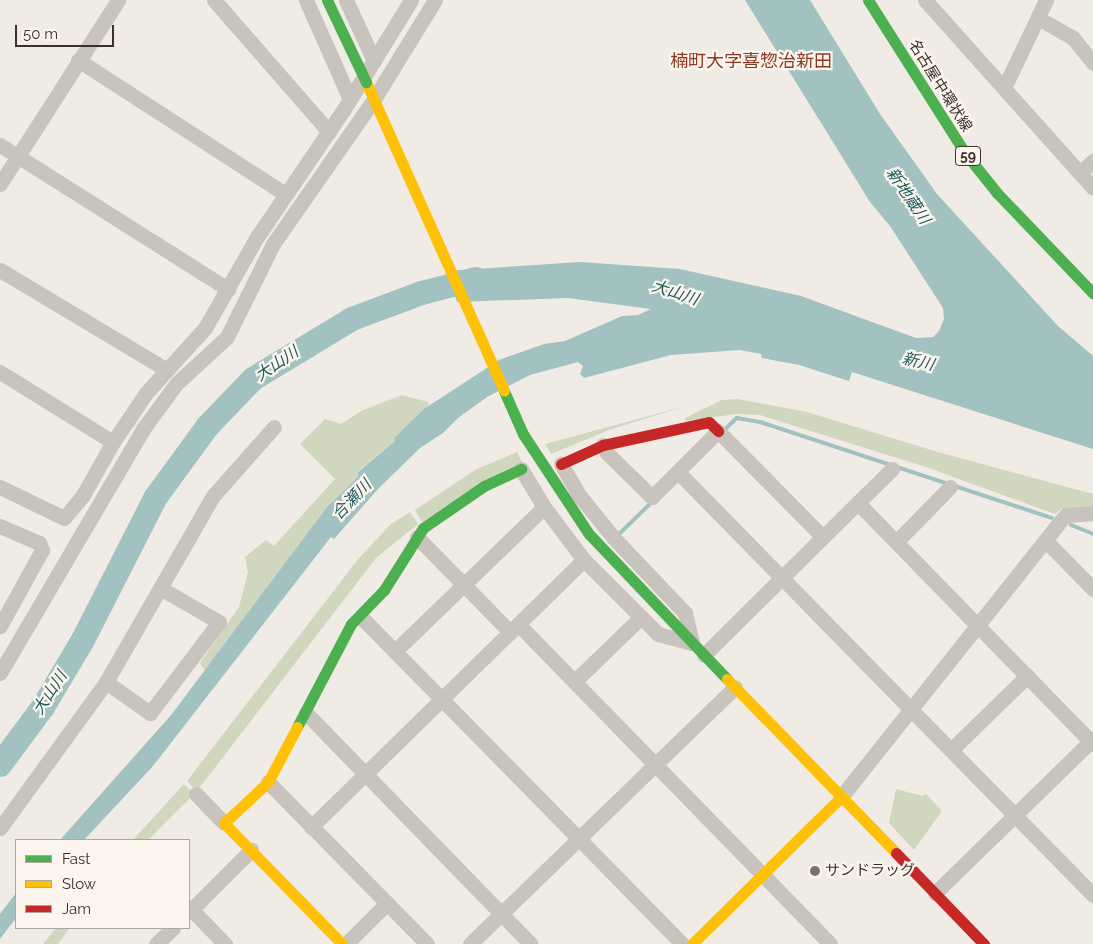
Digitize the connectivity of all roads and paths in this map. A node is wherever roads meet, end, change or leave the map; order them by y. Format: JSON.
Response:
{"nodes":[{"id":1,"x":118,"y":0,"type":"edge"},
{"id":2,"x":214,"y":0,"type":"edge"},
{"id":3,"x":306,"y":0,"type":"edge"},
{"id":4,"x":327,"y":0,"type":"edge"},
{"id":5,"x":346,"y":0,"type":"edge"},
{"id":6,"x":436,"y":0,"type":"edge"},
{"id":7,"x":868,"y":0,"type":"edge"},
{"id":8,"x":1046,"y":0,"type":"edge"},
{"id":9,"x":406,"y":2,"type":"edge"},
{"id":10,"x":934,"y":3,"type":"edge"},
{"id":11,"x":1038,"y":18,"type":"junction"},
{"id":12,"x":78,"y":60,"type":"junction"},
{"id":13,"x":374,"y":62,"type":"junction"},
{"id":14,"x":1093,"y":63,"type":"edge"},
{"id":15,"x":1004,"y":88,"type":"junction"},
{"id":16,"x":349,"y":97,"type":"junction"},
{"id":17,"x":374,"y":101,"type":"junction"},
{"id":18,"x":329,"y":132,"type":"junction"},
{"id":19,"x":0,"y":145,"type":"edge"},
{"id":20,"x":16,"y":157,"type":"junction"},
{"id":21,"x":1093,"y":161,"type":"edge"},
{"id":22,"x":1080,"y":173,"type":"junction"},
{"id":23,"x":0,"y":184,"type":"edge"},
{"id":24,"x":1093,"y":188,"type":"edge"},
{"id":25,"x":285,"y":194,"type":"junction"},
{"id":26,"x":0,"y":270,"type":"edge"},
{"id":27,"x":228,"y":289,"type":"junction"},
{"id":28,"x":1093,"y":293,"type":"edge"},
{"id":29,"x":167,"y":370,"type":"junction"},
{"id":30,"x":0,"y":372,"type":"edge"},
{"id":31,"x":274,"y":427,"type":"dead end"},
{"id":32,"x":718,"y":431,"type":"junction"},
{"id":33,"x":113,"y":442,"type":"junction"},
{"id":34,"x":603,"y":445,"type":"junction"},
{"id":35,"x":561,"y":464,"type":"joint"},
{"id":36,"x":521,"y":469,"type":"joint"},
{"id":37,"x":892,"y":469,"type":"dead end"},
{"id":38,"x":678,"y":472,"type":"junction"},
{"id":39,"x":950,"y":486,"type":"dead end"},
{"id":40,"x":0,"y":487,"type":"edge"},
{"id":41,"x":858,"y":503,"type":"junction"},
{"id":42,"x":544,"y":507,"type":"junction"},
{"id":43,"x":1093,"y":512,"type":"edge"},
{"id":44,"x":0,"y":526,"type":"edge"},
{"id":45,"x":416,"y":537,"type":"junction"},
{"id":46,"x":823,"y":537,"type":"junction"},
{"id":47,"x":1045,"y":540,"type":"junction"},
{"id":48,"x":896,"y":542,"type":"junction"},
{"id":49,"x":584,"y":560,"type":"junction"},
{"id":50,"x":782,"y":578,"type":"junction"},
{"id":51,"x":464,"y":585,"type":"junction"},
{"id":52,"x":160,"y":588,"type":"junction"},
{"id":53,"x":1093,"y":589,"type":"edge"},
{"id":54,"x":361,"y":617,"type":"junction"},
{"id":55,"x":641,"y":618,"type":"junction"},
{"id":56,"x":977,"y":624,"type":"junction"},
{"id":57,"x":0,"y":626,"type":"edge"},
{"id":58,"x":514,"y":628,"type":"junction"},
{"id":59,"x":692,"y":643,"type":"junction"},
{"id":60,"x":395,"y":651,"type":"junction"},
{"id":61,"x":704,"y":655,"type":"junction"},
{"id":62,"x":0,"y":673,"type":"edge"},
{"id":63,"x":1027,"y":676,"type":"junction"},
{"id":64,"x":575,"y":681,"type":"junction"},
{"id":65,"x":106,"y":682,"type":"junction"},
{"id":66,"x":735,"y":687,"type":"junction"},
{"id":67,"x":442,"y":699,"type":"junction"},
{"id":68,"x":911,"y":709,"type":"junction"},
{"id":69,"x":306,"y":714,"type":"junction"},
{"id":70,"x":1092,"y":741,"type":"edge"},
{"id":71,"x":952,"y":750,"type":"junction"},
{"id":72,"x":654,"y":764,"type":"junction"},
{"id":73,"x":365,"y":774,"type":"junction"},
{"id":74,"x":268,"y":782,"type":"junction"},
{"id":75,"x":196,"y":794,"type":"dead end"},
{"id":76,"x":841,"y":797,"type":"junction"},
{"id":77,"x":1014,"y":815,"type":"junction"},
{"id":78,"x":224,"y":822,"type":"junction"},
{"id":79,"x":311,"y":826,"type":"junction"},
{"id":80,"x":0,"y":828,"type":"edge"},
{"id":81,"x":578,"y":838,"type":"junction"},
{"id":82,"x":251,"y":850,"type":"junction"},
{"id":83,"x":762,"y":875,"type":"junction"},
{"id":84,"x":935,"y":893,"type":"junction"},
{"id":85,"x":1093,"y":895,"type":"edge"},
{"id":86,"x":387,"y":904,"type":"junction"},
{"id":87,"x":190,"y":911,"type":"edge"},
{"id":88,"x":501,"y":913,"type":"junction"},
{"id":89,"x":172,"y":929,"type":"edge"},
{"id":90,"x":156,"y":944,"type":"edge"},
{"id":91,"x":225,"y":944,"type":"edge"},
{"id":92,"x":342,"y":944,"type":"edge"},
{"id":93,"x":346,"y":944,"type":"edge"},
{"id":94,"x":427,"y":944,"type":"edge"},
{"id":95,"x":470,"y":944,"type":"edge"},
{"id":96,"x":531,"y":944,"type":"edge"},
{"id":97,"x":682,"y":944,"type":"edge"},
{"id":98,"x":692,"y":944,"type":"edge"},
{"id":99,"x":830,"y":944,"type":"edge"},
{"id":100,"x":984,"y":944,"type":"edge"}],
"edges":[{"from":1,"to":12,"type":"street"},
{"from":2,"to":18,"type":"street"},
{"from":3,"to":16,"type":"street"},
{"from":4,"to":17,"type":"street","bridge":true},
{"from":5,"to":13,"type":"street"},
{"from":6,"to":17,"type":"street"},
{"from":7,"to":28,"type":"street","name":"名古屋中環状線","number":"59"},
{"from":8,"to":11,"type":"street"},
{"from":9,"to":13,"type":"street"},
{"from":10,"to":15,"type":"street"},
{"from":11,"to":14,"type":"street"},
{"from":11,"to":15,"type":"street"},
{"from":12,"to":20,"type":"street"},
{"from":12,"to":25,"type":"street"},
{"from":13,"to":16,"type":"street"},
{"from":15,"to":22,"type":"street"},
{"from":16,"to":18,"type":"street"},
{"from":17,"to":59,"type":"street"},
{"from":17,"to":62,"type":"street"},
{"from":18,"to":25,"type":"street"},
{"from":19,"to":20,"type":"street"},
{"from":20,"to":23,"type":"street"},
{"from":20,"to":27,"type":"street"},
{"from":21,"to":22,"type":"street"},
{"from":22,"to":24,"type":"street"},
{"from":25,"to":27,"type":"street"},
{"from":26,"to":29,"type":"street"},
{"from":27,"to":29,"type":"street"},
{"from":29,"to":33,"type":"street"},
{"from":30,"to":33,"type":"street"},
{"from":31,"to":52,"type":"street"},
{"from":32,"to":34,"type":"street"},
{"from":32,"to":38,"type":"street"},
{"from":32,"to":46,"type":"street"},
{"from":33,"to":40,"type":"street"},
{"from":34,"to":35,"type":"street"},
{"from":34,"to":38,"type":"street"},
{"from":35,"to":59,"type":"street"},
{"from":36,"to":42,"type":"street"},
{"from":36,"to":45,"type":"street"},
{"from":37,"to":41,"type":"street"},
{"from":38,"to":50,"type":"street"},
{"from":39,"to":48,"type":"street"},
{"from":41,"to":46,"type":"street"},
{"from":41,"to":48,"type":"street"},
{"from":42,"to":49,"type":"street"},
{"from":42,"to":51,"type":"street"},
{"from":43,"to":47,"type":"street"},
{"from":44,"to":57,"type":"street"},
{"from":45,"to":51,"type":"street"},
{"from":45,"to":54,"type":"street"},
{"from":46,"to":50,"type":"street"},
{"from":47,"to":53,"type":"street"},
{"from":47,"to":56,"type":"street"},
{"from":48,"to":56,"type":"street"},
{"from":49,"to":55,"type":"street"},
{"from":49,"to":58,"type":"street"},
{"from":50,"to":61,"type":"street"},
{"from":50,"to":68,"type":"street"},
{"from":51,"to":58,"type":"street"},
{"from":51,"to":60,"type":"street"},
{"from":52,"to":65,"type":"street"},
{"from":52,"to":65,"type":"street"},
{"from":54,"to":60,"type":"street"},
{"from":54,"to":69,"type":"street"},
{"from":55,"to":59,"type":"street"},
{"from":55,"to":64,"type":"street"},
{"from":56,"to":63,"type":"street"},
{"from":56,"to":68,"type":"street"},
{"from":58,"to":64,"type":"street"},
{"from":58,"to":67,"type":"street"},
{"from":59,"to":61,"type":"street"},
{"from":60,"to":67,"type":"street"},
{"from":61,"to":66,"type":"street"},
{"from":63,"to":70,"type":"street"},
{"from":63,"to":71,"type":"street"},
{"from":64,"to":72,"type":"street"},
{"from":65,"to":80,"type":"street"},
{"from":66,"to":72,"type":"street"},
{"from":66,"to":76,"type":"street"},
{"from":67,"to":73,"type":"street"},
{"from":67,"to":81,"type":"street"},
{"from":68,"to":71,"type":"street"},
{"from":68,"to":76,"type":"street"},
{"from":69,"to":73,"type":"street"},
{"from":69,"to":74,"type":"street"},
{"from":70,"to":77,"type":"street"},
{"from":71,"to":77,"type":"street"},
{"from":72,"to":81,"type":"street"},
{"from":72,"to":83,"type":"street"},
{"from":73,"to":79,"type":"street"},
{"from":73,"to":88,"type":"street"},
{"from":74,"to":78,"type":"street"},
{"from":74,"to":79,"type":"street"},
{"from":75,"to":78,"type":"street"},
{"from":76,"to":83,"type":"street"},
{"from":76,"to":84,"type":"street"},
{"from":77,"to":84,"type":"street"},
{"from":77,"to":85,"type":"street"},
{"from":78,"to":82,"type":"street"},
{"from":79,"to":86,"type":"street"},
{"from":81,"to":88,"type":"street"},
{"from":81,"to":97,"type":"street"},
{"from":82,"to":87,"type":"street"},
{"from":82,"to":92,"type":"street"},
{"from":83,"to":98,"type":"street"},
{"from":83,"to":99,"type":"street"},
{"from":84,"to":100,"type":"street"},
{"from":86,"to":93,"type":"street"},
{"from":86,"to":94,"type":"street"},
{"from":87,"to":91,"type":"street"},
{"from":88,"to":95,"type":"street"},
{"from":88,"to":96,"type":"street"},
{"from":89,"to":90,"type":"street"}]}
